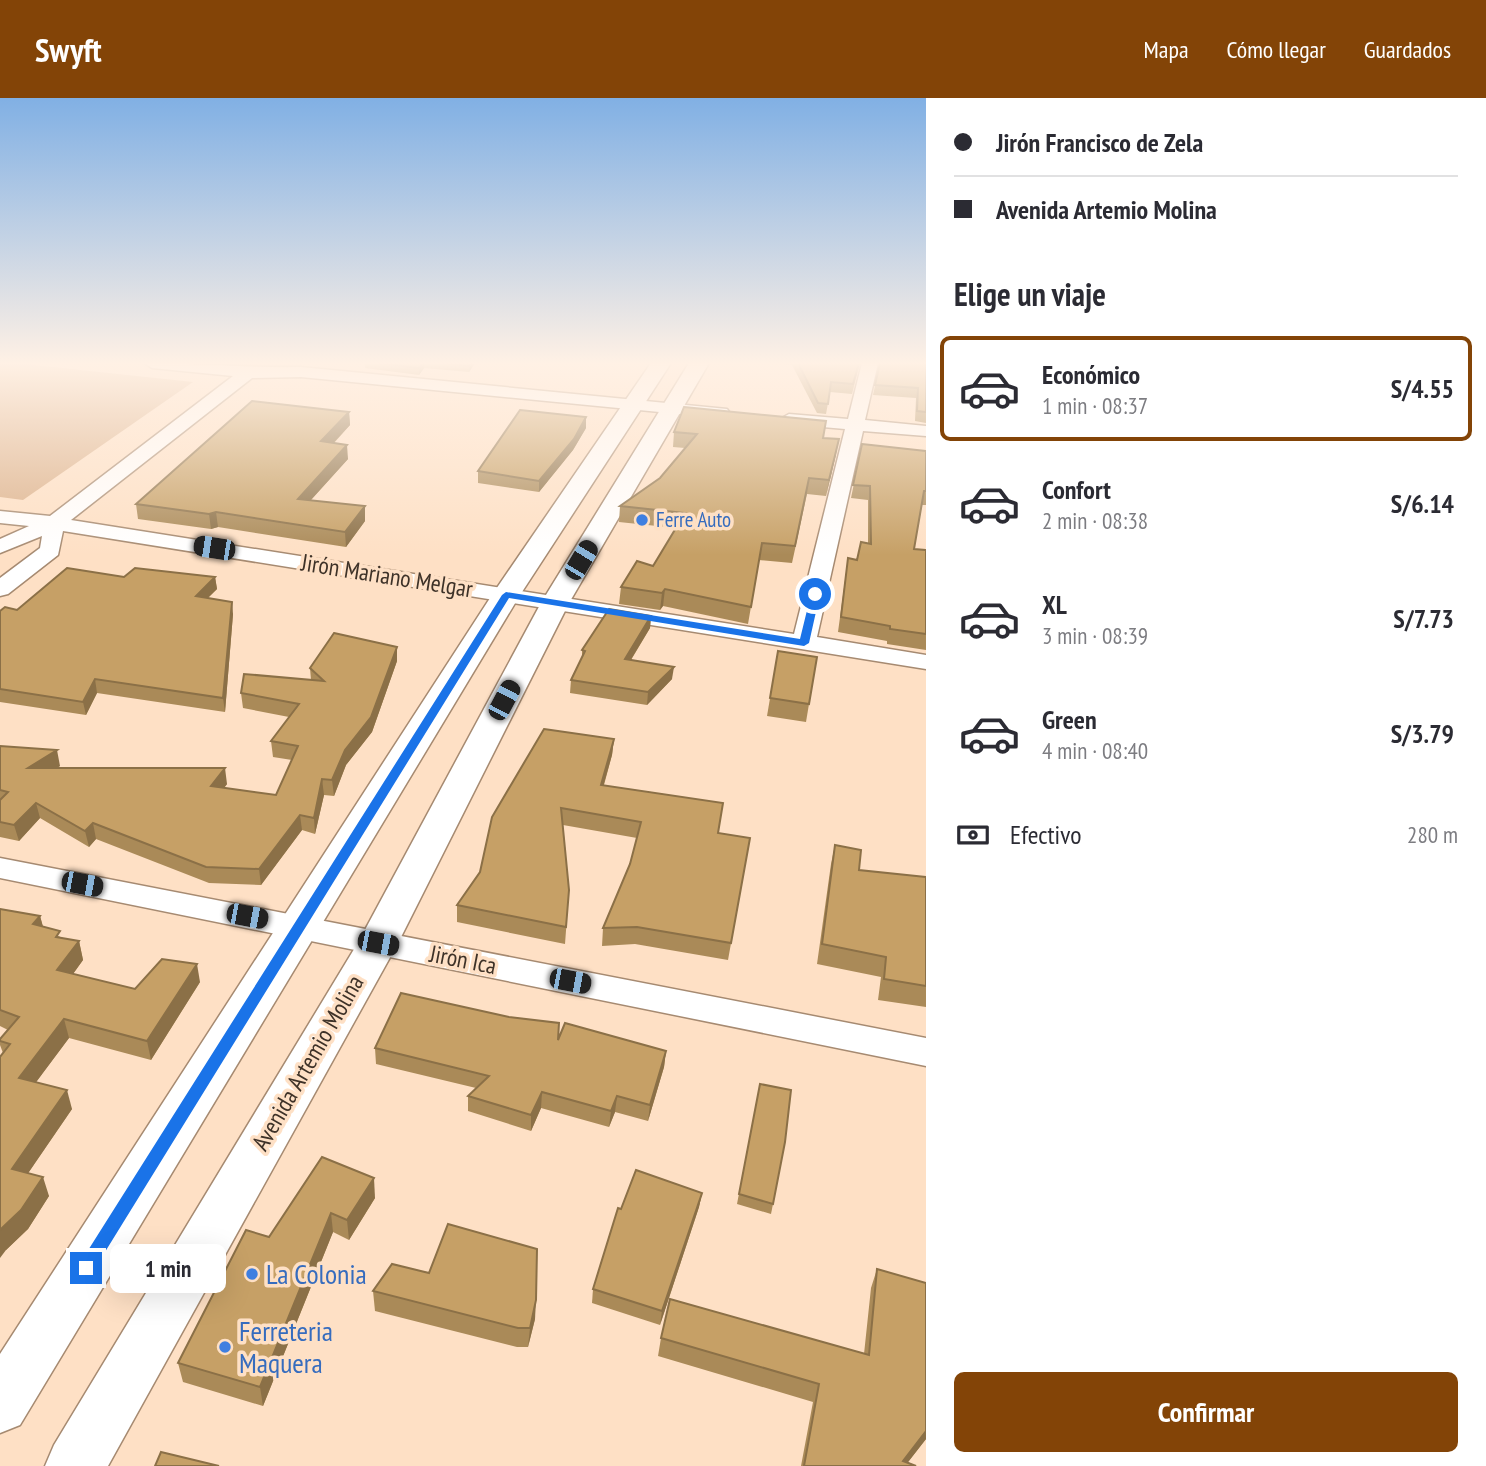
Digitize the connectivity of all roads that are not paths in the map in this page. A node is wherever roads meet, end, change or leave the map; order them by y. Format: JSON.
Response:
{"nodes":[{"id":1,"x":176,"y":427,"type":"edge"},
{"id":2,"x":637,"y":427,"type":"edge"},
{"id":3,"x":643,"y":427,"type":"edge"},
{"id":4,"x":853,"y":427,"type":"edge"},
{"id":5,"x":883,"y":427,"type":"edge"},
{"id":6,"x":926,"y":431,"type":"edge"},
{"id":7,"x":0,"y":517,"type":"edge"},
{"id":8,"x":54,"y":523,"type":"junction"},
{"id":9,"x":0,"y":547,"type":"edge"},
{"id":10,"x":0,"y":589,"type":"edge"},
{"id":11,"x":506,"y":595,"type":"junction"},
{"id":12,"x":555,"y":603,"type":"junction"},
{"id":13,"x":804,"y":643,"type":"junction"},
{"id":14,"x":926,"y":663,"type":"edge"},
{"id":15,"x":0,"y":868,"type":"edge"},
{"id":16,"x":302,"y":926,"type":"junction"},
{"id":17,"x":378,"y":943,"type":"junction"},
{"id":18,"x":926,"y":1052,"type":"edge"},
{"id":19,"x":0,"y":1405,"type":"edge"},
{"id":20,"x":75,"y":1466,"type":"edge"}],
"edges":[{"from":1,"to":8,"type":"street"},
{"from":2,"to":11,"type":"street","name":"Avenida Artemio Molina"},
{"from":3,"to":12,"type":"street","name":"Avenida Artemio Molina"},
{"from":4,"to":13,"type":"street"},
{"from":5,"to":6,"type":"street"},
{"from":7,"to":8,"type":"street","name":"Jirón Mariano Melgar"},
{"from":8,"to":9,"type":"street"},
{"from":8,"to":10,"type":"street"},
{"from":8,"to":11,"type":"street","name":"Jirón Mariano Melgar"},
{"from":11,"to":12,"type":"street","name":"Jirón Mariano Melgar"},
{"from":11,"to":16,"type":"street","name":"Avenida Artemio Molina"},
{"from":12,"to":13,"type":"street","name":"Jirón Mariano Melgar"},
{"from":12,"to":17,"type":"street","name":"Avenida Artemio Molina"},
{"from":13,"to":14,"type":"street","name":"Jirón Mariano Melgar"},
{"from":15,"to":16,"type":"street","name":"Jirón Ica"},
{"from":16,"to":17,"type":"street","name":"Jirón Ica"},
{"from":16,"to":19,"type":"street","name":"Avenida Artemio Molina"},
{"from":17,"to":18,"type":"street","name":"Jirón Ica"},
{"from":17,"to":20,"type":"street","name":"Avenida Artemio Molina"}]}
